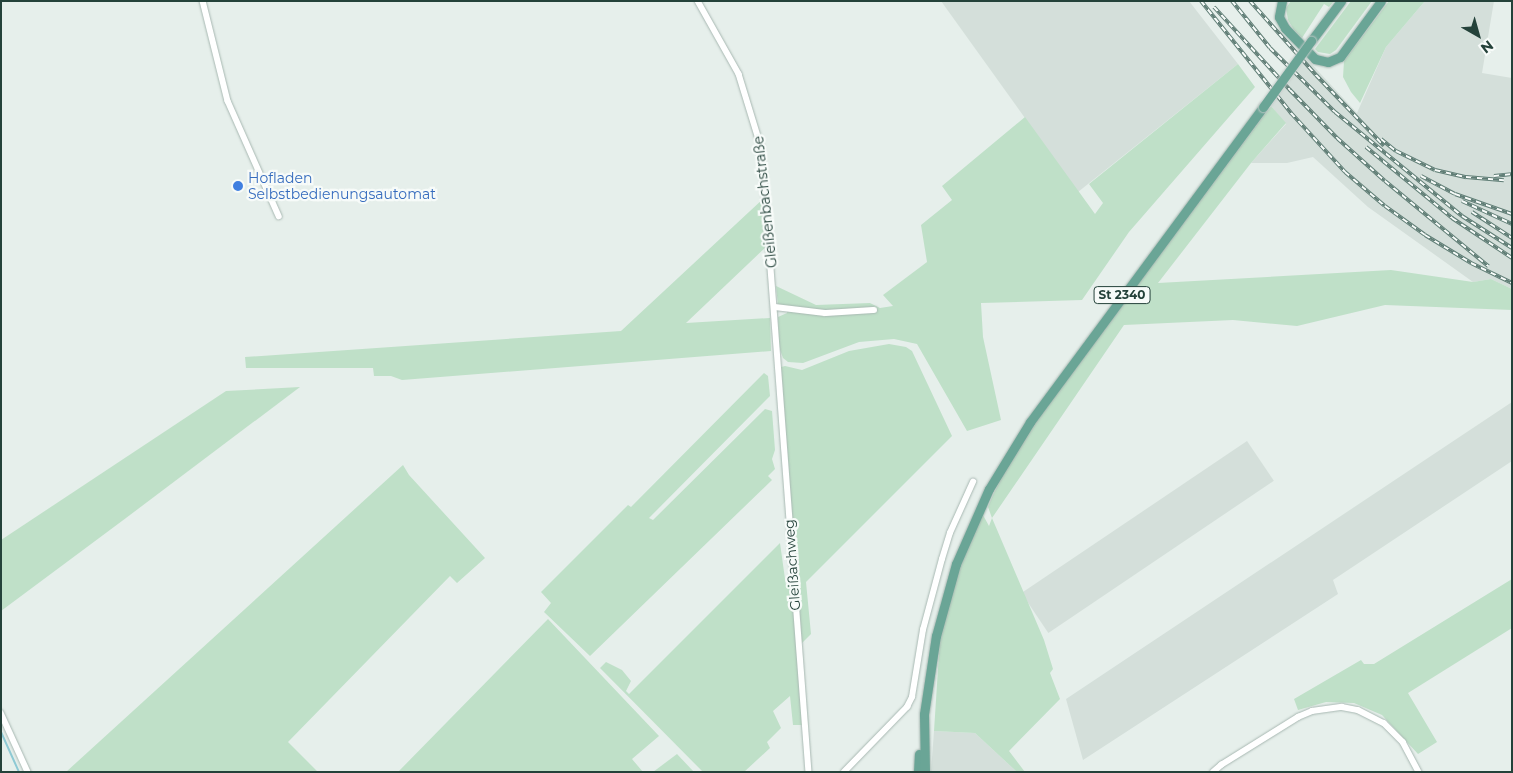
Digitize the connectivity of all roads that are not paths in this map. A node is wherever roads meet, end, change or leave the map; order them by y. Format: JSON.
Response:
{"nodes":[{"id":1,"x":203,"y":1,"type":"edge"},
{"id":2,"x":698,"y":1,"type":"edge"},
{"id":3,"x":1282,"y":1,"type":"edge"},
{"id":4,"x":1341,"y":1,"type":"edge"},
{"id":5,"x":1381,"y":1,"type":"edge"},
{"id":6,"x":279,"y":216,"type":"dead end"},
{"id":7,"x":775,"y":308,"type":"junction"},
{"id":8,"x":874,"y":310,"type":"dead end"},
{"id":9,"x":777,"y":358,"type":"joint"},
{"id":10,"x":973,"y":482,"type":"dead end"},
{"id":11,"x":1,"y":713,"type":"edge"},
{"id":12,"x":924,"y":714,"type":"junction"},
{"id":13,"x":28,"y":772,"type":"edge"},
{"id":14,"x":808,"y":772,"type":"edge"},
{"id":15,"x":844,"y":772,"type":"edge"},
{"id":16,"x":918,"y":772,"type":"edge"},
{"id":17,"x":925,"y":772,"type":"edge"},
{"id":18,"x":1213,"y":772,"type":"edge"},
{"id":19,"x":1419,"y":772,"type":"edge"}],
"edges":[{"from":1,"to":6,"type":"street"},
{"from":2,"to":7,"type":"street","name":"Gleißenbachstraße"},
{"from":3,"to":5,"type":"main road"},
{"from":4,"to":12,"type":"main road","number":"St 2340","bridge":true},
{"from":7,"to":8,"type":"street"},
{"from":7,"to":9,"type":"street","name":"Gleißenbachstraße"},
{"from":9,"to":14,"type":"street","name":"Gleißachweg"},
{"from":10,"to":15,"type":"street"},
{"from":11,"to":13,"type":"street"},
{"from":12,"to":16,"type":"main road","number":"St 2340"},
{"from":12,"to":17,"type":"main road","number":"St 2340"},
{"from":18,"to":19,"type":"street"}]}
